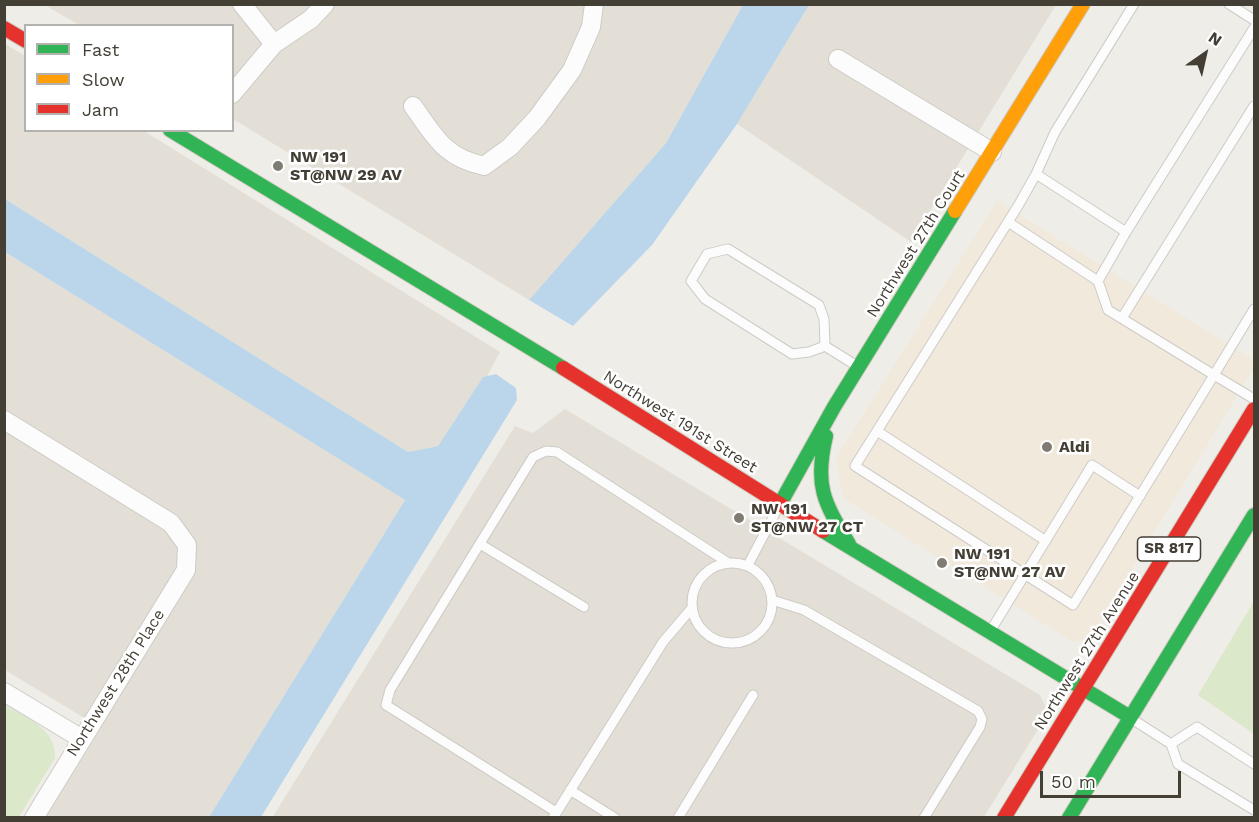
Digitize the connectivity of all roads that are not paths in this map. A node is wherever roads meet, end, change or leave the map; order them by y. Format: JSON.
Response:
{"nodes":[{"id":1,"x":242,"y":4,"type":"edge"},
{"id":2,"x":325,"y":4,"type":"edge"},
{"id":3,"x":594,"y":4,"type":"edge"},
{"id":4,"x":1083,"y":4,"type":"edge"},
{"id":5,"x":1134,"y":4,"type":"edge"},
{"id":6,"x":1229,"y":4,"type":"edge"},
{"id":7,"x":1254,"y":20,"type":"edge"},
{"id":8,"x":4,"y":28,"type":"edge"},
{"id":9,"x":1254,"y":28,"type":"edge"},
{"id":10,"x":24,"y":40,"type":"edge"},
{"id":11,"x":274,"y":44,"type":"junction"},
{"id":12,"x":838,"y":59,"type":"dead end"},
{"id":13,"x":234,"y":92,"type":"edge"},
{"id":14,"x":413,"y":106,"type":"dead end"},
{"id":15,"x":1254,"y":106,"type":"edge"},
{"id":16,"x":178,"y":132,"type":"edge"},
{"id":17,"x":197,"y":137,"type":"edge"},
{"id":18,"x":992,"y":152,"type":"junction"},
{"id":19,"x":1036,"y":174,"type":"junction"},
{"id":20,"x":1008,"y":222,"type":"junction"},
{"id":21,"x":1126,"y":232,"type":"junction"},
{"id":22,"x":1098,"y":281,"type":"junction"},
{"id":23,"x":1254,"y":309,"type":"edge"},
{"id":24,"x":1122,"y":318,"type":"junction"},
{"id":25,"x":825,"y":346,"type":"junction"},
{"id":26,"x":859,"y":368,"type":"junction"},
{"id":27,"x":1214,"y":375,"type":"junction"},
{"id":28,"x":1254,"y":399,"type":"edge"},
{"id":29,"x":834,"y":407,"type":"junction"},
{"id":30,"x":1254,"y":410,"type":"edge"},
{"id":31,"x":4,"y":420,"type":"edge"},
{"id":32,"x":877,"y":431,"type":"junction"},
{"id":33,"x":1140,"y":496,"type":"junction"},
{"id":34,"x":780,"y":504,"type":"junction"},
{"id":35,"x":1254,"y":515,"type":"edge"},
{"id":36,"x":1046,"y":541,"type":"junction"},
{"id":37,"x":480,"y":544,"type":"junction"},
{"id":38,"x":852,"y":549,"type":"junction"},
{"id":39,"x":727,"y":562,"type":"junction"},
{"id":40,"x":748,"y":565,"type":"junction"},
{"id":41,"x":1025,"y":575,"type":"junction"},
{"id":42,"x":772,"y":600,"type":"junction"},
{"id":43,"x":584,"y":607,"type":"dead end"},
{"id":44,"x":691,"y":609,"type":"junction"},
{"id":45,"x":990,"y":632,"type":"junction"},
{"id":46,"x":1083,"y":689,"type":"junction"},
{"id":47,"x":4,"y":692,"type":"edge"},
{"id":48,"x":753,"y":695,"type":"dead end"},
{"id":49,"x":1130,"y":717,"type":"junction"},
{"id":50,"x":82,"y":739,"type":"junction"},
{"id":51,"x":1171,"y":744,"type":"junction"},
{"id":52,"x":1254,"y":764,"type":"edge"},
{"id":53,"x":570,"y":790,"type":"junction"},
{"id":54,"x":1254,"y":810,"type":"edge"},
{"id":55,"x":554,"y":815,"type":"edge"},
{"id":56,"x":33,"y":818,"type":"edge"},
{"id":57,"x":615,"y":818,"type":"edge"},
{"id":58,"x":678,"y":818,"type":"edge"},
{"id":59,"x":924,"y":818,"type":"edge"},
{"id":60,"x":1004,"y":818,"type":"edge"},
{"id":61,"x":1069,"y":818,"type":"edge"}],
"edges":[{"from":1,"to":11,"type":"street"},
{"from":2,"to":11,"type":"street"},
{"from":3,"to":14,"type":"street"},
{"from":4,"to":18,"type":"street","name":"Northwest 27th Court"},
{"from":5,"to":19,"type":"lane"},
{"from":6,"to":7,"type":"lane"},
{"from":8,"to":10,"type":"street"},
{"from":9,"to":21,"type":"lane"},
{"from":11,"to":13,"type":"street"},
{"from":12,"to":18,"type":"street"},
{"from":15,"to":24,"type":"lane"},
{"from":16,"to":17,"type":"street","name":"Northwest 191st Street"},
{"from":17,"to":34,"type":"street","name":"Northwest 191st Street"},
{"from":18,"to":26,"type":"street","name":"Northwest 27th Court"},
{"from":19,"to":20,"type":"lane"},
{"from":19,"to":21,"type":"lane"},
{"from":20,"to":22,"type":"lane"},
{"from":20,"to":32,"type":"lane"},
{"from":21,"to":22,"type":"lane"},
{"from":22,"to":24,"type":"lane"},
{"from":23,"to":27,"type":"lane"},
{"from":24,"to":27,"type":"lane"},
{"from":25,"to":25,"type":"lane"},
{"from":25,"to":26,"type":"lane"},
{"from":26,"to":29,"type":"street","name":"Northwest 27th Court"},
{"from":27,"to":28,"type":"lane"},
{"from":27,"to":33,"type":"lane"},
{"from":29,"to":34,"type":"street","name":"Northwest 27th Court"},
{"from":29,"to":38,"type":"street"},
{"from":30,"to":46,"type":"street","name":"Northwest 27th Avenue","number":"SR 817"},
{"from":31,"to":50,"type":"street","name":"Northwest 28th Place"},
{"from":32,"to":36,"type":"lane"},
{"from":32,"to":41,"type":"lane"},
{"from":33,"to":36,"type":"lane"},
{"from":33,"to":41,"type":"lane"},
{"from":34,"to":38,"type":"street","name":"Northwest 191st Street"},
{"from":34,"to":40,"type":"lane"},
{"from":35,"to":49,"type":"street","number":"SR 817"},
{"from":36,"to":41,"type":"lane"},
{"from":37,"to":39,"type":"lane"},
{"from":37,"to":43,"type":"lane"},
{"from":37,"to":55,"type":"lane"},
{"from":38,"to":45,"type":"street","name":"Northwest 191st Street"},
{"from":39,"to":40,"type":"lane"},
{"from":39,"to":44,"type":"lane"},
{"from":40,"to":42,"type":"lane"},
{"from":41,"to":45,"type":"lane"},
{"from":42,"to":44,"type":"lane"},
{"from":42,"to":59,"type":"lane"},
{"from":44,"to":53,"type":"lane"},
{"from":45,"to":46,"type":"street","name":"Northwest 191st Street"},
{"from":46,"to":49,"type":"street","name":"Northwest 191st Street"},
{"from":46,"to":60,"type":"street","name":"Northwest 27th Avenue","number":"SR 817"},
{"from":47,"to":50,"type":"street"},
{"from":48,"to":58,"type":"lane"},
{"from":49,"to":51,"type":"lane","name":"Northwest 191st Street"},
{"from":49,"to":61,"type":"street","number":"SR 817"},
{"from":50,"to":56,"type":"street","name":"Northwest 28th Place"},
{"from":51,"to":52,"type":"lane"},
{"from":51,"to":54,"type":"lane","name":"Northwest 191st Street"},
{"from":53,"to":55,"type":"lane"},
{"from":53,"to":57,"type":"lane"}]}
